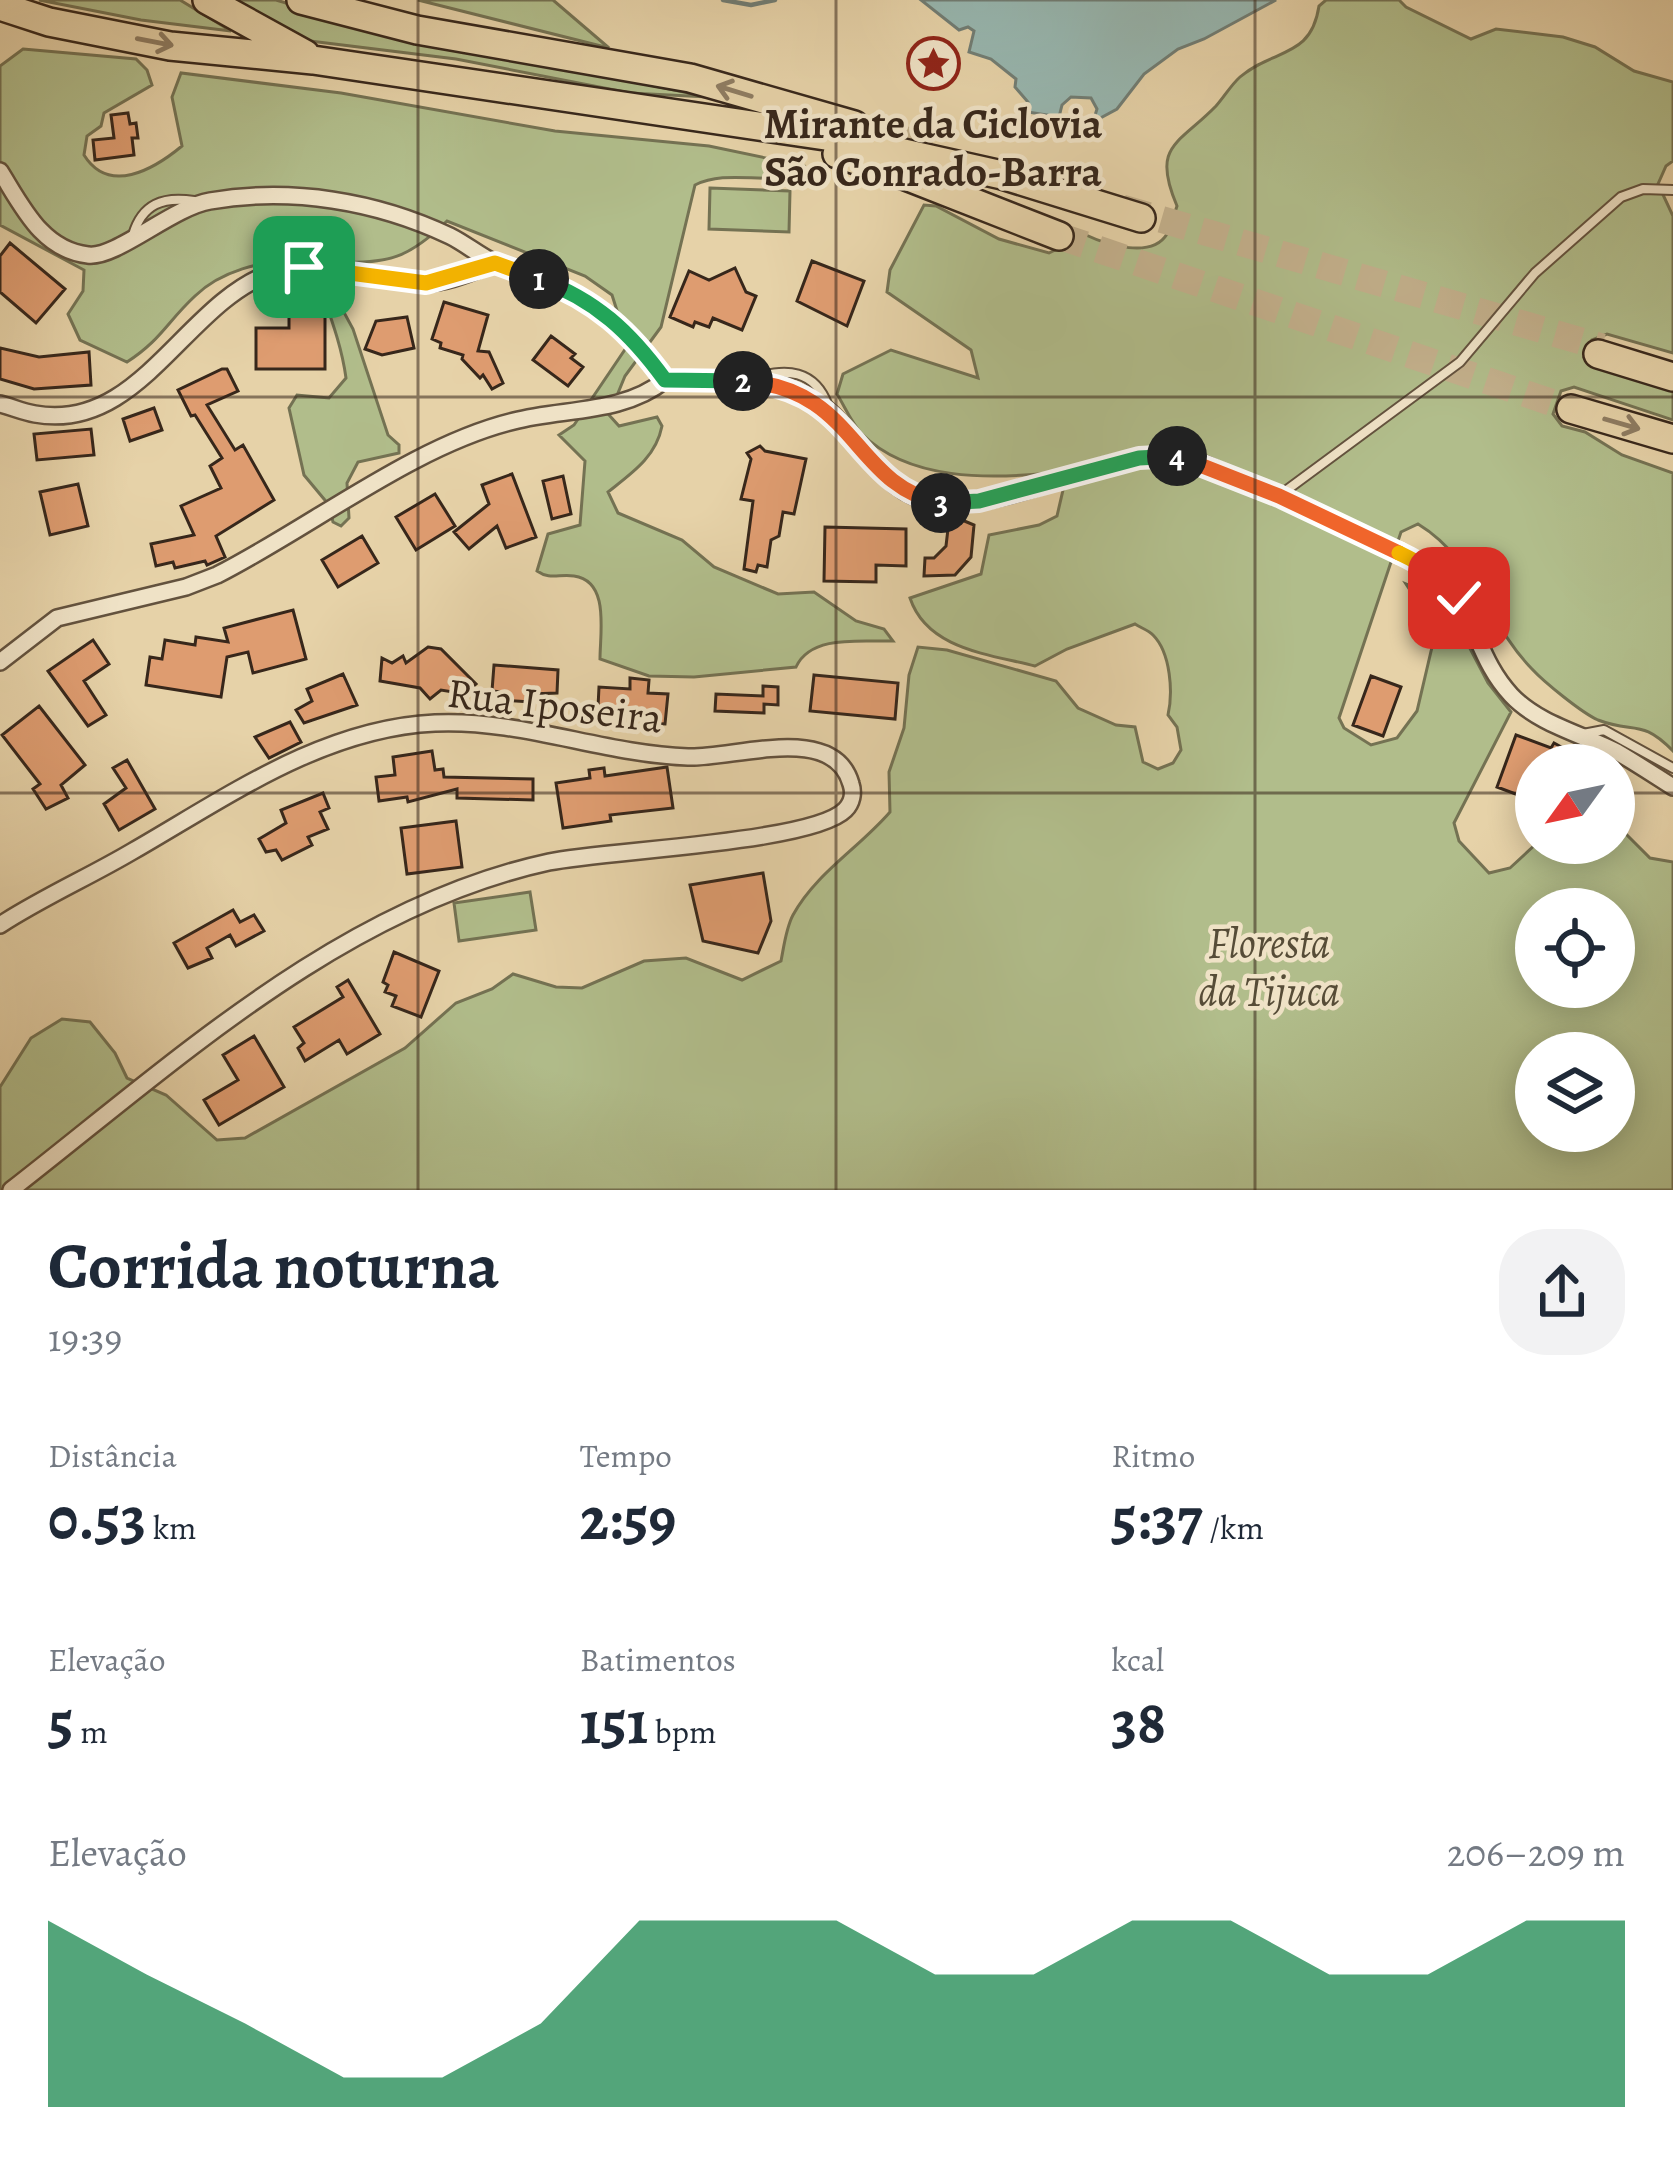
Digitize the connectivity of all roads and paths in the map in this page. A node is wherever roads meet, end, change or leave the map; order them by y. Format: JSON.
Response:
{"nodes":[{"id":1,"x":207,"y":0,"type":"edge"},
{"id":2,"x":302,"y":0,"type":"edge"},
{"id":3,"x":0,"y":6,"type":"edge"},
{"id":4,"x":313,"y":60,"type":"junction"},
{"id":5,"x":688,"y":116,"type":"junction"},
{"id":6,"x":887,"y":134,"type":"tunnel mouth"},
{"id":7,"x":0,"y":171,"type":"edge"},
{"id":8,"x":1673,"y":190,"type":"edge"},
{"id":9,"x":1141,"y":218,"type":"tunnel mouth"},
{"id":10,"x":1059,"y":236,"type":"tunnel mouth"},
{"id":11,"x":495,"y":263,"type":"junction"},
{"id":12,"x":1600,"y":351,"type":"tunnel mouth"},
{"id":13,"x":1673,"y":372,"type":"edge"},
{"id":14,"x":665,"y":380,"type":"junction"},
{"id":15,"x":0,"y":404,"type":"edge"},
{"id":16,"x":1571,"y":409,"type":"tunnel mouth"},
{"id":17,"x":1673,"y":439,"type":"edge"},
{"id":18,"x":1279,"y":496,"type":"junction"},
{"id":19,"x":0,"y":662,"type":"edge"},
{"id":20,"x":1580,"y":735,"type":"junction"},
{"id":21,"x":1673,"y":768,"type":"edge"},
{"id":22,"x":1673,"y":787,"type":"edge"},
{"id":23,"x":0,"y":925,"type":"edge"},
{"id":24,"x":10,"y":1190,"type":"edge"}],
"edges":[{"from":1,"to":4,"type":"highway"},
{"from":6,"to":2,"type":"highway","one_way":true},
{"from":3,"to":4,"type":"highway","one_way":true},
{"from":4,"to":5,"type":"highway"},
{"from":5,"to":9,"type":"highway"},
{"from":5,"to":10,"type":"highway"},
{"from":7,"to":11,"type":"street"},
{"from":8,"to":18,"type":"lane"},
{"from":11,"to":14,"type":"street"},
{"from":11,"to":15,"type":"street"},
{"from":12,"to":13,"type":"highway"},
{"from":14,"to":18,"type":"street"},
{"from":14,"to":19,"type":"street"},
{"from":16,"to":17,"type":"highway","one_way":true},
{"from":18,"to":20,"type":"street"},
{"from":20,"to":21,"type":"lane"},
{"from":20,"to":22,"type":"street"},
{"from":23,"to":24,"type":"street","name":"Rua Iposeira"}]}
